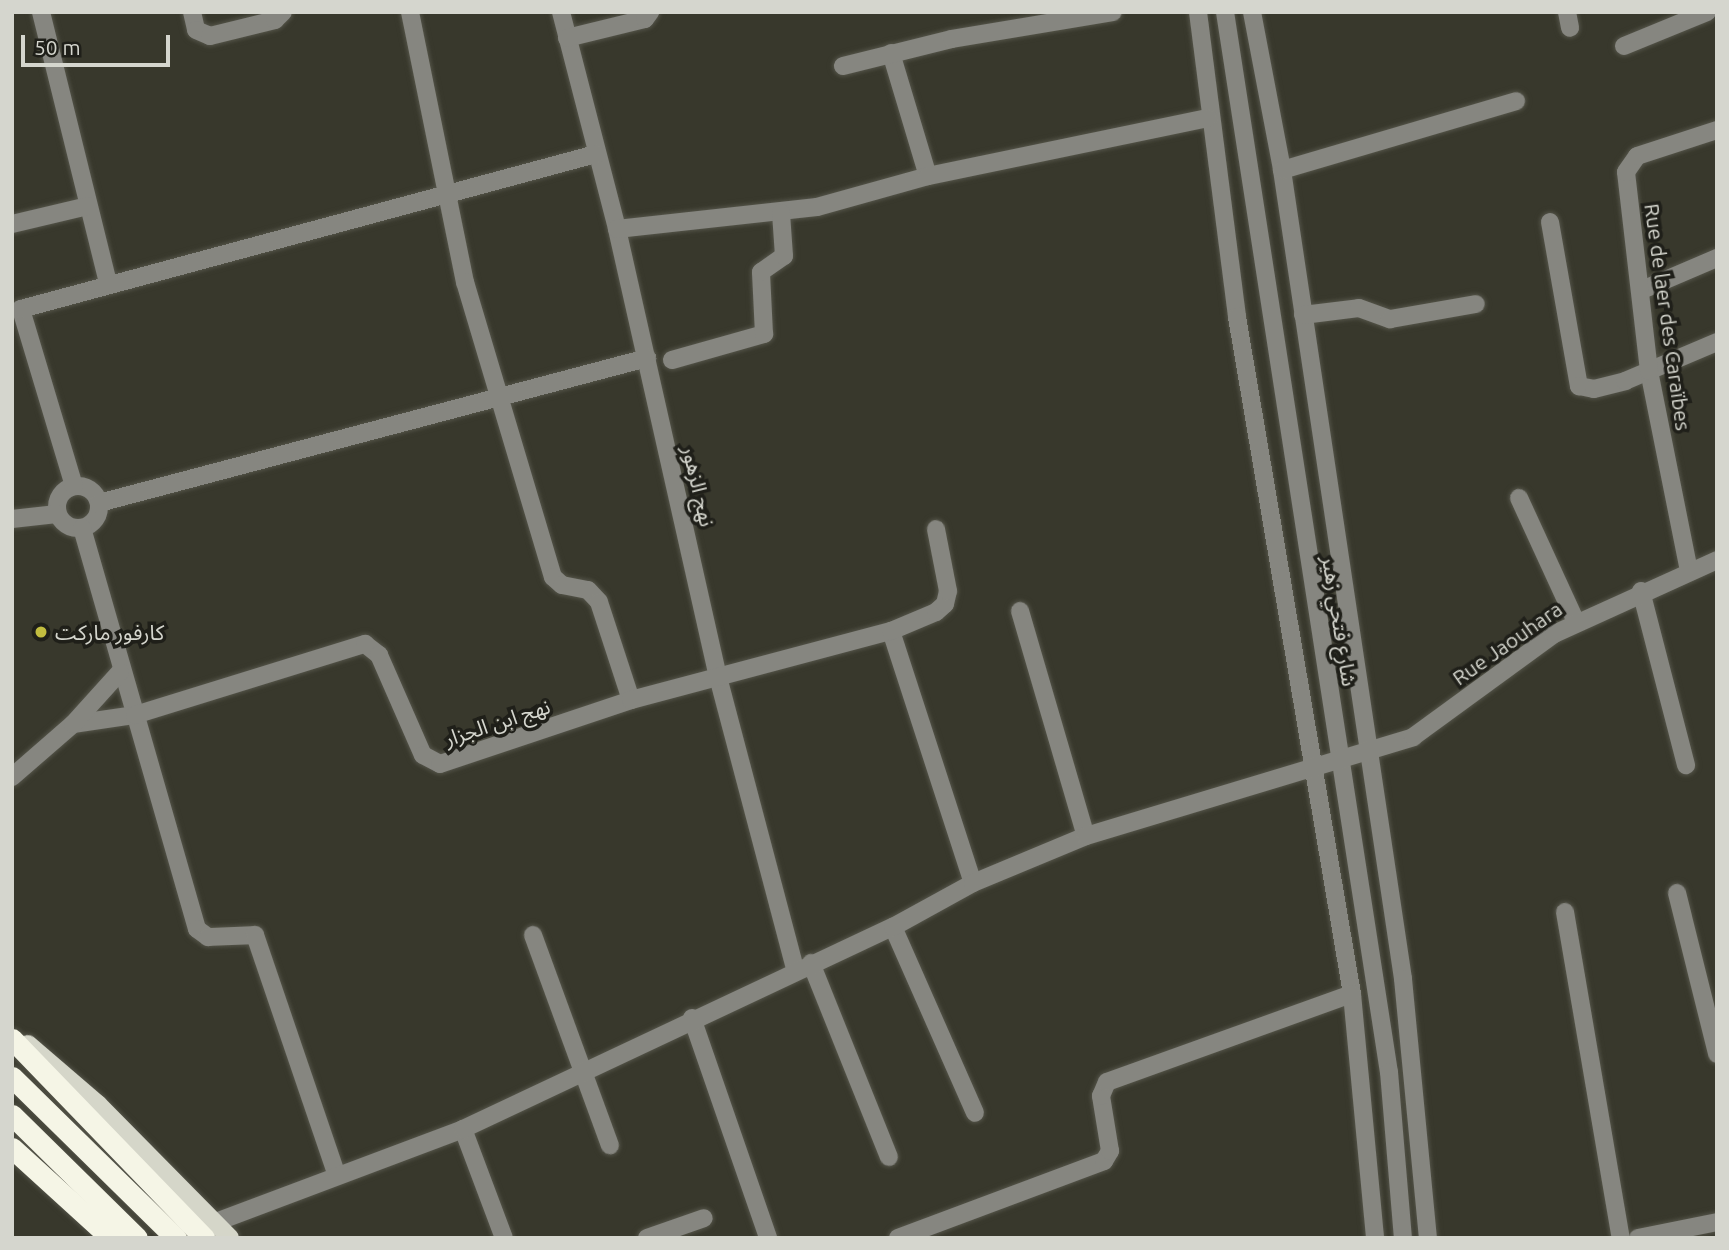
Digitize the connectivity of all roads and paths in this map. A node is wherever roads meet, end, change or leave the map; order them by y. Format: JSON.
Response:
{"nodes":[{"id":1,"x":41,"y":12,"type":"edge"},
{"id":2,"x":192,"y":12,"type":"edge"},
{"id":3,"x":284,"y":12,"type":"edge"},
{"id":4,"x":410,"y":12,"type":"edge"},
{"id":5,"x":561,"y":12,"type":"edge"},
{"id":6,"x":650,"y":12,"type":"edge"},
{"id":7,"x":1113,"y":12,"type":"edge"},
{"id":8,"x":1198,"y":12,"type":"edge"},
{"id":9,"x":1225,"y":12,"type":"edge"},
{"id":10,"x":1252,"y":12,"type":"edge"},
{"id":11,"x":1707,"y":12,"type":"edge"},
{"id":12,"x":567,"y":38,"type":"junction"},
{"id":13,"x":1624,"y":46,"type":"dead end"},
{"id":14,"x":891,"y":53,"type":"junction"},
{"id":15,"x":843,"y":66,"type":"dead end"},
{"id":16,"x":1516,"y":101,"type":"dead end"},
{"id":17,"x":1208,"y":118,"type":"junction"},
{"id":18,"x":1717,"y":130,"type":"edge"},
{"id":19,"x":596,"y":154,"type":"junction"},
{"id":20,"x":1282,"y":170,"type":"junction"},
{"id":21,"x":928,"y":176,"type":"junction"},
{"id":22,"x":446,"y":199,"type":"junction"},
{"id":23,"x":88,"y":206,"type":"junction"},
{"id":24,"x":781,"y":214,"type":"junction"},
{"id":25,"x":1550,"y":222,"type":"dead end"},
{"id":26,"x":12,"y":224,"type":"edge"},
{"id":27,"x":617,"y":229,"type":"junction"},
{"id":28,"x":1717,"y":257,"type":"edge"},
{"id":29,"x":108,"y":283,"type":"junction"},
{"id":30,"x":1642,"y":290,"type":"junction"},
{"id":31,"x":16,"y":303,"type":"edge"},
{"id":32,"x":1476,"y":304,"type":"dead end"},
{"id":33,"x":1303,"y":315,"type":"junction"},
{"id":34,"x":1717,"y":342,"type":"edge"},
{"id":35,"x":647,"y":358,"type":"junction"},
{"id":36,"x":672,"y":360,"type":"dead end"},
{"id":37,"x":1649,"y":372,"type":"junction"},
{"id":38,"x":496,"y":398,"type":"junction"},
{"id":39,"x":74,"y":486,"type":"junction"},
{"id":40,"x":1519,"y":498,"type":"dead end"},
{"id":41,"x":99,"y":503,"type":"junction"},
{"id":42,"x":57,"y":514,"type":"junction"},
{"id":43,"x":12,"y":519,"type":"edge"},
{"id":44,"x":82,"y":528,"type":"junction"},
{"id":45,"x":936,"y":529,"type":"dead end"},
{"id":46,"x":1717,"y":560,"type":"edge"},
{"id":47,"x":1689,"y":571,"type":"junction"},
{"id":48,"x":1641,"y":591,"type":"junction"},
{"id":49,"x":1020,"y":611,"type":"dead end"},
{"id":50,"x":1576,"y":622,"type":"junction"},
{"id":51,"x":891,"y":631,"type":"junction"},
{"id":52,"x":120,"y":671,"type":"junction"},
{"id":53,"x":718,"y":677,"type":"junction"},
{"id":54,"x":631,"y":700,"type":"junction"},
{"id":55,"x":135,"y":715,"type":"junction"},
{"id":56,"x":74,"y":724,"type":"junction"},
{"id":57,"x":1367,"y":754,"type":"junction"},
{"id":58,"x":1339,"y":762,"type":"junction"},
{"id":59,"x":1686,"y":765,"type":"dead end"},
{"id":60,"x":1315,"y":768,"type":"junction"},
{"id":61,"x":12,"y":778,"type":"edge"},
{"id":62,"x":1086,"y":836,"type":"junction"},
{"id":63,"x":973,"y":883,"type":"junction"},
{"id":64,"x":1677,"y":893,"type":"dead end"},
{"id":65,"x":1565,"y":912,"type":"dead end"},
{"id":66,"x":893,"y":927,"type":"junction"},
{"id":67,"x":533,"y":935,"type":"dead end"},
{"id":68,"x":803,"y":966,"type":"junction"},
{"id":69,"x":1352,"y":994,"type":"junction"},
{"id":70,"x":692,"y":1018,"type":"junction"},
{"id":71,"x":12,"y":1030,"type":"edge"},
{"id":72,"x":12,"y":1039,"type":"edge"},
{"id":73,"x":1717,"y":1054,"type":"edge"},
{"id":74,"x":584,"y":1068,"type":"junction"},
{"id":75,"x":12,"y":1077,"type":"edge"},
{"id":76,"x":975,"y":1113,"type":"dead end"},
{"id":77,"x":12,"y":1115,"type":"edge"},
{"id":78,"x":463,"y":1129,"type":"junction"},
{"id":79,"x":610,"y":1145,"type":"dead end"},
{"id":80,"x":12,"y":1149,"type":"edge"},
{"id":81,"x":12,"y":1155,"type":"edge"},
{"id":82,"x":889,"y":1157,"type":"dead end"},
{"id":83,"x":336,"y":1173,"type":"junction"},
{"id":84,"x":704,"y":1218,"type":"dead end"},
{"id":85,"x":1717,"y":1222,"type":"edge"},
{"id":86,"x":210,"y":1230,"type":"edge"},
{"id":87,"x":97,"y":1238,"type":"edge"},
{"id":88,"x":111,"y":1238,"type":"edge"},
{"id":89,"x":137,"y":1238,"type":"edge"},
{"id":90,"x":176,"y":1238,"type":"edge"},
{"id":91,"x":230,"y":1238,"type":"edge"},
{"id":92,"x":504,"y":1238,"type":"edge"},
{"id":93,"x":647,"y":1238,"type":"edge"},
{"id":94,"x":768,"y":1238,"type":"edge"},
{"id":95,"x":898,"y":1238,"type":"edge"},
{"id":96,"x":1375,"y":1238,"type":"edge"},
{"id":97,"x":1403,"y":1238,"type":"edge"},
{"id":98,"x":1427,"y":1238,"type":"edge"},
{"id":99,"x":1621,"y":1238,"type":"edge"},
{"id":100,"x":1638,"y":1238,"type":"edge"}],
"edges":[{"from":1,"to":23,"type":"street"},
{"from":2,"to":3,"type":"street"},
{"from":4,"to":22,"type":"street"},
{"from":5,"to":12,"type":"street","name":"نهج الزهور"},
{"from":6,"to":12,"type":"street"},
{"from":7,"to":14,"type":"street"},
{"from":8,"to":17,"type":"street"},
{"from":9,"to":58,"type":"street","name":"شارع فتحي زهير"},
{"from":10,"to":20,"type":"street","name":"شارع فتحي زهير"},
{"from":11,"to":13,"type":"street"},
{"from":12,"to":19,"type":"street","name":"نهج الزهور"},
{"from":14,"to":15,"type":"street"},
{"from":14,"to":21,"type":"street"},
{"from":16,"to":20,"type":"street"},
{"from":17,"to":21,"type":"street"},
{"from":17,"to":60,"type":"street"},
{"from":18,"to":30,"type":"street","name":"Rue de laer des Caraïbes"},
{"from":19,"to":22,"type":"street"},
{"from":19,"to":27,"type":"street","name":"نهج الزهور"},
{"from":20,"to":33,"type":"street","name":"شارع فتحي زهير"},
{"from":21,"to":24,"type":"street"},
{"from":22,"to":29,"type":"street"},
{"from":22,"to":38,"type":"street"},
{"from":23,"to":26,"type":"street"},
{"from":23,"to":29,"type":"street"},
{"from":24,"to":27,"type":"street"},
{"from":24,"to":36,"type":"street"},
{"from":25,"to":37,"type":"street"},
{"from":27,"to":35,"type":"street","name":"نهج الزهور"},
{"from":28,"to":30,"type":"street"},
{"from":29,"to":31,"type":"street"},
{"from":30,"to":37,"type":"street","name":"Rue de laer des Caraïbes"},
{"from":31,"to":39,"type":"street"},
{"from":32,"to":33,"type":"street"},
{"from":33,"to":57,"type":"street","name":"شارع فتحي زهير"},
{"from":34,"to":37,"type":"street"},
{"from":35,"to":38,"type":"street"},
{"from":35,"to":53,"type":"street","name":"نهج الزهور"},
{"from":37,"to":47,"type":"street","name":"Rue de laer des Caraïbes"},
{"from":38,"to":41,"type":"street"},
{"from":38,"to":54,"type":"street"},
{"from":39,"to":41,"type":"street"},
{"from":39,"to":42,"type":"street"},
{"from":40,"to":50,"type":"street"},
{"from":41,"to":44,"type":"street"},
{"from":42,"to":43,"type":"street"},
{"from":42,"to":44,"type":"street"},
{"from":44,"to":52,"type":"street"},
{"from":45,"to":51,"type":"street","name":"نهج ابن الجزار"},
{"from":46,"to":47,"type":"street","name":"Rue Jaouhara"},
{"from":47,"to":48,"type":"street","name":"Rue Jaouhara"},
{"from":48,"to":50,"type":"street","name":"Rue Jaouhara"},
{"from":48,"to":59,"type":"street"},
{"from":49,"to":62,"type":"street"},
{"from":50,"to":57,"type":"street","name":"Rue Jaouhara"},
{"from":51,"to":53,"type":"street","name":"نهج ابن الجزار"},
{"from":51,"to":63,"type":"street"},
{"from":52,"to":55,"type":"street"},
{"from":52,"to":56,"type":"street"},
{"from":53,"to":54,"type":"street","name":"نهج ابن الجزار"},
{"from":53,"to":68,"type":"street","name":"نهج الزهور"},
{"from":54,"to":55,"type":"street","name":"نهج ابن الجزار"},
{"from":55,"to":56,"type":"street"},
{"from":55,"to":83,"type":"street"},
{"from":56,"to":61,"type":"street"},
{"from":57,"to":58,"type":"street","name":"Rue Jaouhara"},
{"from":57,"to":98,"type":"street","name":"شارع فتحي زهير"},
{"from":58,"to":60,"type":"street","name":"Rue Jaouhara"},
{"from":58,"to":97,"type":"street","name":"شارع فتحي زهير"},
{"from":60,"to":62,"type":"street","name":"Rue Jaouhara"},
{"from":60,"to":69,"type":"street"},
{"from":62,"to":63,"type":"street","name":"Rue Jaouhara"},
{"from":63,"to":66,"type":"street","name":"Rue Jaouhara"},
{"from":64,"to":73,"type":"street"},
{"from":65,"to":99,"type":"street"},
{"from":66,"to":68,"type":"street","name":"Rue Jaouhara"},
{"from":66,"to":76,"type":"street"},
{"from":67,"to":74,"type":"street"},
{"from":68,"to":70,"type":"street","name":"Rue Jaouhara"},
{"from":68,"to":82,"type":"street","name":"نهج الزهور"},
{"from":69,"to":95,"type":"street"},
{"from":69,"to":96,"type":"street"},
{"from":70,"to":74,"type":"street","name":"Rue Jaouhara"},
{"from":70,"to":94,"type":"street"},
{"from":71,"to":86,"type":"main road"},
{"from":72,"to":86,"type":"highway"},
{"from":74,"to":78,"type":"street","name":"Rue Jaouhara"},
{"from":74,"to":79,"type":"street"},
{"from":75,"to":90,"type":"highway"},
{"from":77,"to":89,"type":"highway"},
{"from":78,"to":83,"type":"street","name":"Rue Jaouhara"},
{"from":78,"to":92,"type":"street"},
{"from":80,"to":88,"type":"highway"},
{"from":81,"to":87,"type":"main road"},
{"from":83,"to":86,"type":"street","name":"Rue Jaouhara"},
{"from":84,"to":93,"type":"street"},
{"from":85,"to":100,"type":"street"},
{"from":86,"to":91,"type":"main road"}]}
